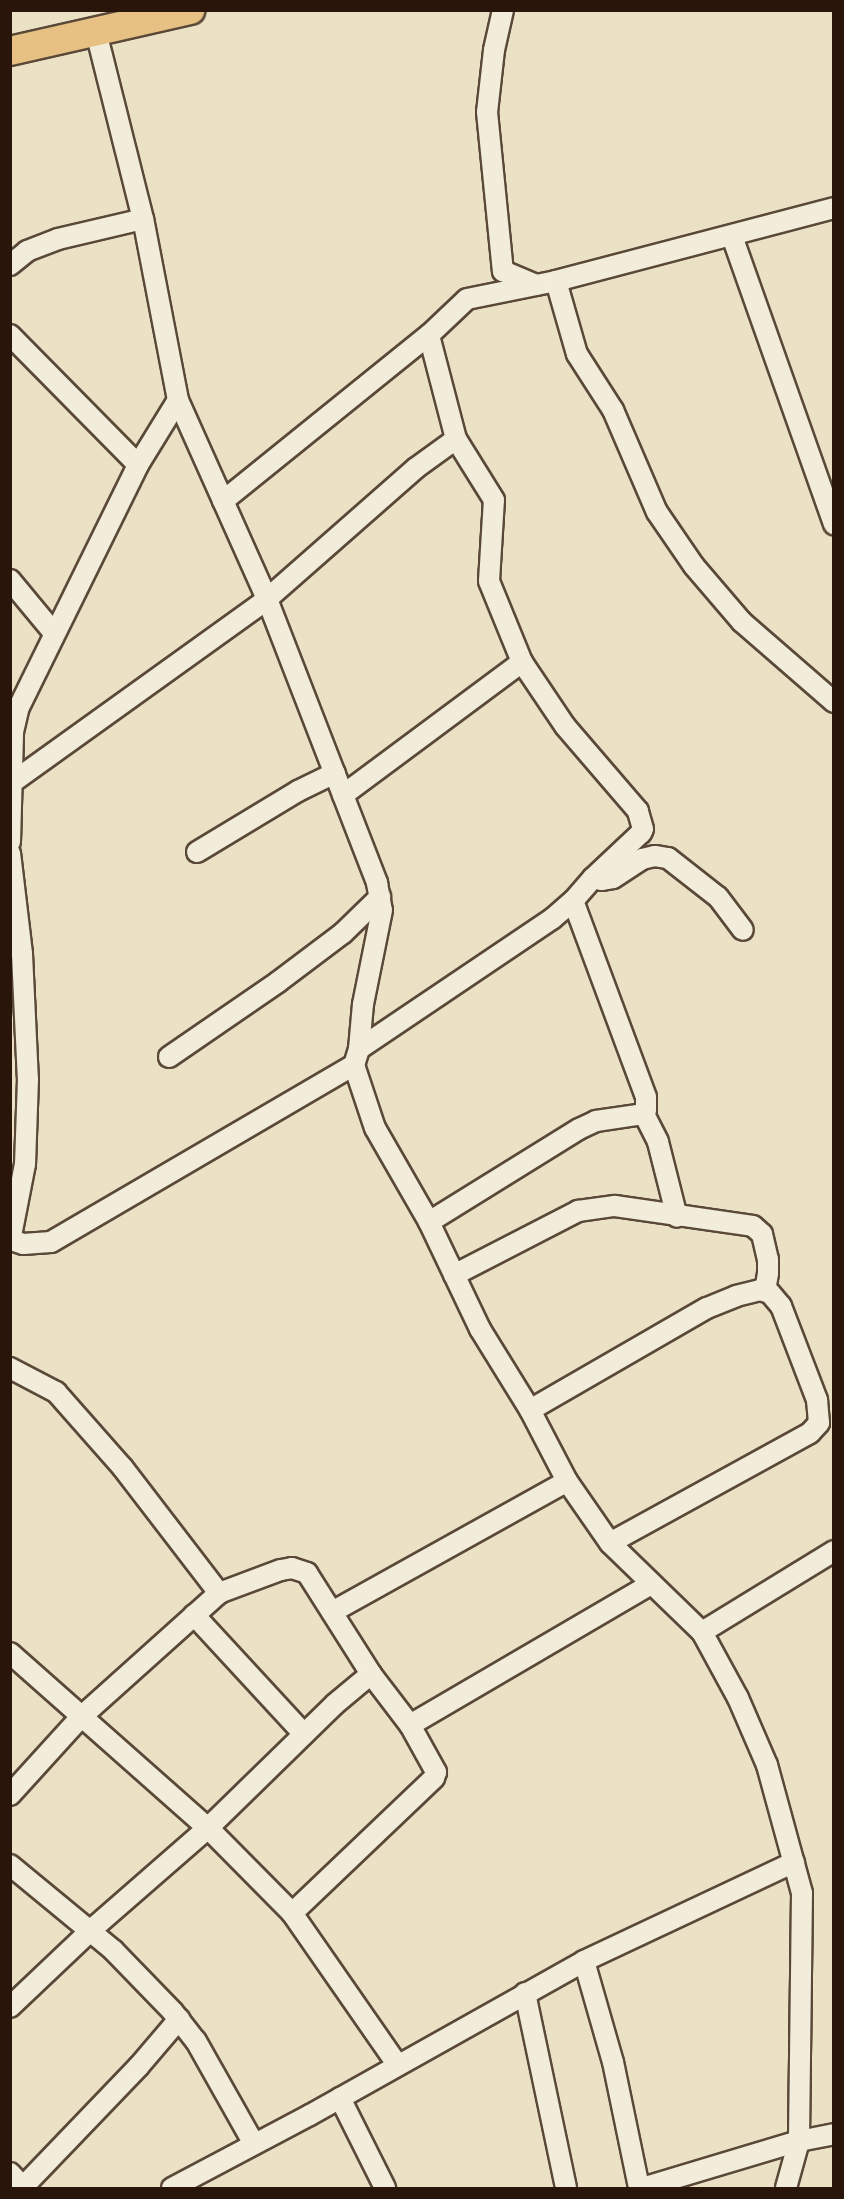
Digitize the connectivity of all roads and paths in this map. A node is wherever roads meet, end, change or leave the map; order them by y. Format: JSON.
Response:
{"nodes":[{"id":1,"x":133,"y":10,"type":"edge"},
{"id":2,"x":190,"y":10,"type":"edge"},
{"id":3,"x":503,"y":10,"type":"edge"},
{"id":4,"x":96,"y":32,"type":"junction"},
{"id":5,"x":10,"y":35,"type":"edge"},
{"id":6,"x":10,"y":51,"type":"edge"},
{"id":7,"x":834,"y":208,"type":"edge"},
{"id":8,"x":143,"y":219,"type":"junction"},
{"id":9,"x":732,"y":236,"type":"junction"},
{"id":10,"x":10,"y":265,"type":"edge"},
{"id":11,"x":556,"y":281,"type":"junction"},
{"id":12,"x":536,"y":285,"type":"junction"},
{"id":13,"x":10,"y":335,"type":"edge"},
{"id":14,"x":429,"y":335,"type":"junction"},
{"id":15,"x":178,"y":400,"type":"junction"},
{"id":16,"x":456,"y":439,"type":"junction"},
{"id":17,"x":138,"y":465,"type":"junction"},
{"id":18,"x":223,"y":501,"type":"junction"},
{"id":19,"x":834,"y":524,"type":"edge"},
{"id":20,"x":10,"y":580,"type":"edge"},
{"id":21,"x":267,"y":599,"type":"junction"},
{"id":22,"x":54,"y":633,"type":"junction"},
{"id":23,"x":522,"y":662,"type":"junction"},
{"id":24,"x":834,"y":702,"type":"edge"},
{"id":25,"x":334,"y":773,"type":"junction"},
{"id":26,"x":12,"y":783,"type":"edge"},
{"id":27,"x":343,"y":795,"type":"junction"},
{"id":28,"x":10,"y":842,"type":"edge"},
{"id":29,"x":197,"y":852,"type":"dead end"},
{"id":30,"x":10,"y":853,"type":"edge"},
{"id":31,"x":593,"y":878,"type":"junction"},
{"id":32,"x":380,"y":897,"type":"junction"},
{"id":33,"x":573,"y":901,"type":"junction"},
{"id":34,"x":743,"y":930,"type":"dead end"},
{"id":35,"x":17,"y":1011,"type":"edge"},
{"id":36,"x":169,"y":1057,"type":"dead end"},
{"id":37,"x":356,"y":1057,"type":"junction"},
{"id":38,"x":645,"y":1114,"type":"junction"},
{"id":39,"x":677,"y":1217,"type":"junction"},
{"id":40,"x":429,"y":1222,"type":"junction"},
{"id":41,"x":11,"y":1241,"type":"edge"},
{"id":42,"x":454,"y":1275,"type":"junction"},
{"id":43,"x":765,"y":1291,"type":"junction"},
{"id":44,"x":10,"y":1368,"type":"edge"},
{"id":45,"x":530,"y":1410,"type":"junction"},
{"id":46,"x":567,"y":1481,"type":"junction"},
{"id":47,"x":610,"y":1543,"type":"junction"},
{"id":48,"x":834,"y":1551,"type":"edge"},
{"id":49,"x":651,"y":1584,"type":"junction"},
{"id":50,"x":219,"y":1593,"type":"junction"},
{"id":51,"x":332,"y":1612,"type":"junction"},
{"id":52,"x":194,"y":1615,"type":"junction"},
{"id":53,"x":702,"y":1632,"type":"junction"},
{"id":54,"x":10,"y":1653,"type":"edge"},
{"id":55,"x":371,"y":1674,"type":"junction"},
{"id":56,"x":81,"y":1717,"type":"junction"},
{"id":57,"x":410,"y":1725,"type":"junction"},
{"id":58,"x":304,"y":1734,"type":"junction"},
{"id":59,"x":10,"y":1795,"type":"edge"},
{"id":60,"x":208,"y":1828,"type":"junction"},
{"id":61,"x":794,"y":1862,"type":"junction"},
{"id":62,"x":10,"y":1865,"type":"edge"},
{"id":63,"x":292,"y":1913,"type":"junction"},
{"id":64,"x":91,"y":1930,"type":"junction"},
{"id":65,"x":584,"y":1962,"type":"junction"},
{"id":66,"x":525,"y":1994,"type":"junction"},
{"id":67,"x":10,"y":2007,"type":"edge"},
{"id":68,"x":179,"y":2019,"type":"junction"},
{"id":69,"x":398,"y":2064,"type":"junction"},
{"id":70,"x":340,"y":2098,"type":"junction"},
{"id":71,"x":834,"y":2134,"type":"edge"},
{"id":72,"x":799,"y":2141,"type":"junction"},
{"id":73,"x":254,"y":2144,"type":"junction"},
{"id":74,"x":10,"y":2173,"type":"edge"},
{"id":75,"x":172,"y":2188,"type":"edge"},
{"id":76,"x":386,"y":2188,"type":"edge"},
{"id":77,"x":566,"y":2188,"type":"edge"},
{"id":78,"x":641,"y":2188,"type":"edge"},
{"id":79,"x":786,"y":2188,"type":"edge"}],
"edges":[{"from":1,"to":5,"type":"highway"},
{"from":2,"to":4,"type":"highway"},
{"from":3,"to":12,"type":"street"},
{"from":4,"to":6,"type":"highway"},
{"from":4,"to":8,"type":"street"},
{"from":7,"to":9,"type":"street"},
{"from":8,"to":10,"type":"street"},
{"from":8,"to":15,"type":"street"},
{"from":9,"to":11,"type":"street"},
{"from":9,"to":19,"type":"street"},
{"from":11,"to":12,"type":"street"},
{"from":11,"to":24,"type":"street"},
{"from":12,"to":14,"type":"street"},
{"from":13,"to":17,"type":"street"},
{"from":14,"to":16,"type":"street"},
{"from":14,"to":18,"type":"street"},
{"from":15,"to":17,"type":"street"},
{"from":15,"to":18,"type":"street"},
{"from":16,"to":21,"type":"street"},
{"from":16,"to":23,"type":"street"},
{"from":17,"to":22,"type":"street"},
{"from":18,"to":21,"type":"street"},
{"from":20,"to":22,"type":"street"},
{"from":21,"to":25,"type":"street"},
{"from":21,"to":26,"type":"street"},
{"from":22,"to":26,"type":"street"},
{"from":23,"to":27,"type":"street"},
{"from":23,"to":31,"type":"street"},
{"from":25,"to":27,"type":"street"},
{"from":25,"to":29,"type":"street"},
{"from":26,"to":28,"type":"street"},
{"from":27,"to":32,"type":"street"},
{"from":30,"to":35,"type":"street"},
{"from":31,"to":33,"type":"street"},
{"from":31,"to":34,"type":"street"},
{"from":32,"to":36,"type":"street"},
{"from":32,"to":37,"type":"street"},
{"from":33,"to":37,"type":"street"},
{"from":33,"to":38,"type":"street"},
{"from":35,"to":41,"type":"street"},
{"from":37,"to":40,"type":"street"},
{"from":37,"to":41,"type":"street"},
{"from":38,"to":39,"type":"street"},
{"from":38,"to":40,"type":"street"},
{"from":39,"to":42,"type":"street"},
{"from":39,"to":43,"type":"street"},
{"from":40,"to":42,"type":"street"},
{"from":42,"to":45,"type":"street"},
{"from":43,"to":45,"type":"street"},
{"from":43,"to":47,"type":"street"},
{"from":44,"to":50,"type":"street"},
{"from":45,"to":46,"type":"street"},
{"from":46,"to":47,"type":"street"},
{"from":46,"to":51,"type":"street"},
{"from":47,"to":49,"type":"street"},
{"from":48,"to":53,"type":"street"},
{"from":49,"to":53,"type":"street"},
{"from":49,"to":57,"type":"street"},
{"from":50,"to":51,"type":"street"},
{"from":50,"to":52,"type":"street"},
{"from":51,"to":55,"type":"street"},
{"from":52,"to":56,"type":"street"},
{"from":52,"to":58,"type":"street"},
{"from":53,"to":61,"type":"street"},
{"from":54,"to":56,"type":"street"},
{"from":55,"to":57,"type":"street"},
{"from":55,"to":58,"type":"street"},
{"from":56,"to":59,"type":"street"},
{"from":56,"to":60,"type":"street"},
{"from":57,"to":63,"type":"street"},
{"from":58,"to":60,"type":"street"},
{"from":60,"to":63,"type":"street"},
{"from":60,"to":64,"type":"street"},
{"from":61,"to":65,"type":"street"},
{"from":61,"to":72,"type":"street"},
{"from":62,"to":64,"type":"street"},
{"from":63,"to":69,"type":"street"},
{"from":64,"to":67,"type":"street"},
{"from":64,"to":68,"type":"street"},
{"from":65,"to":66,"type":"street"},
{"from":65,"to":78,"type":"street"},
{"from":66,"to":69,"type":"street"},
{"from":66,"to":77,"type":"street"},
{"from":68,"to":73,"type":"street"},
{"from":68,"to":74,"type":"street"},
{"from":69,"to":70,"type":"street"},
{"from":70,"to":73,"type":"street"},
{"from":70,"to":76,"type":"street"},
{"from":71,"to":72,"type":"street"},
{"from":72,"to":78,"type":"street"},
{"from":72,"to":79,"type":"street"},
{"from":73,"to":75,"type":"street"}]}
